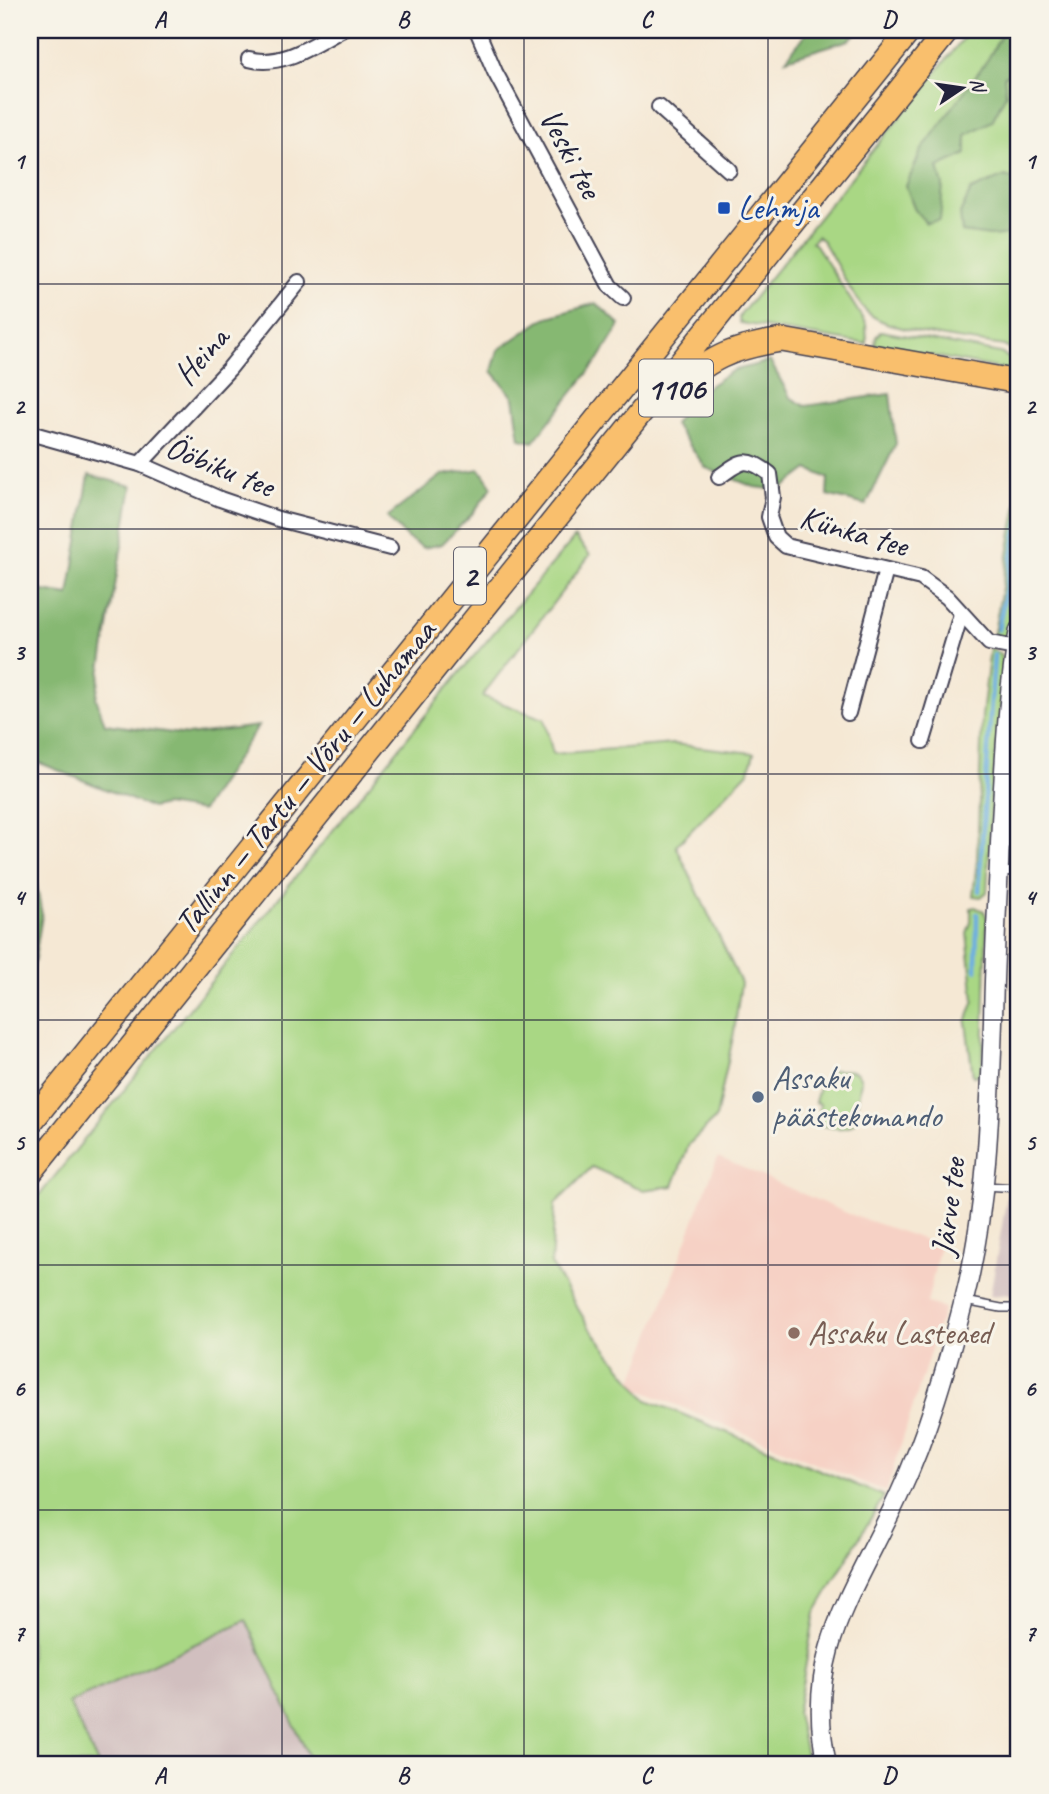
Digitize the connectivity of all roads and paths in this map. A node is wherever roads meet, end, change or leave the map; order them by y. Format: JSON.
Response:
{"nodes":[{"id":1,"x":341,"y":30,"type":"edge"},
{"id":2,"x":477,"y":30,"type":"edge"},
{"id":3,"x":910,"y":30,"type":"edge"},
{"id":4,"x":948,"y":30,"type":"edge"},
{"id":5,"x":249,"y":59,"type":"dead end"},
{"id":6,"x":660,"y":107,"type":"dead end"},
{"id":7,"x":729,"y":170,"type":"dead end"},
{"id":8,"x":299,"y":282,"type":"dead end"},
{"id":9,"x":623,"y":298,"type":"dead end"},
{"id":10,"x":1019,"y":382,"type":"edge"},
{"id":11,"x":30,"y":433,"type":"edge"},
{"id":12,"x":613,"y":447,"type":"junction"},
{"id":13,"x":140,"y":464,"type":"junction"},
{"id":14,"x":719,"y":477,"type":"dead end"},
{"id":15,"x":390,"y":548,"type":"dead end"},
{"id":16,"x":886,"y":570,"type":"junction"},
{"id":17,"x":961,"y":614,"type":"junction"},
{"id":18,"x":1018,"y":639,"type":"edge"},
{"id":19,"x":848,"y":713,"type":"dead end"},
{"id":20,"x":923,"y":741,"type":"dead end"},
{"id":21,"x":1019,"y":871,"type":"edge"},
{"id":22,"x":999,"y":872,"type":"junction"},
{"id":23,"x":30,"y":1123,"type":"edge"},
{"id":24,"x":30,"y":1173,"type":"edge"},
{"id":25,"x":983,"y":1186,"type":"junction"},
{"id":26,"x":1019,"y":1188,"type":"edge"},
{"id":27,"x":964,"y":1301,"type":"junction"},
{"id":28,"x":1019,"y":1308,"type":"edge"},
{"id":29,"x":827,"y":1764,"type":"edge"}],
"edges":[{"from":1,"to":5,"type":"street"},
{"from":2,"to":9,"type":"street","name":"Veski tee"},
{"from":3,"to":23,"type":"highway","name":"Tallinn — Tartu — Võru — Luhamaa","number":"2"},
{"from":4,"to":12,"type":"highway","name":"Tallinn — Tartu — Võru — Luhamaa","number":"2"},
{"from":6,"to":7,"type":"street"},
{"from":8,"to":13,"type":"street","name":"Heina"},
{"from":10,"to":12,"type":"highway","number":"1106"},
{"from":11,"to":13,"type":"street","name":"Ööbiku tee"},
{"from":12,"to":24,"type":"highway","name":"Tallinn — Tartu — Võru — Luhamaa","number":"2"},
{"from":13,"to":15,"type":"street","name":"Ööbiku tee"},
{"from":14,"to":16,"type":"street","name":"Künka tee"},
{"from":16,"to":17,"type":"street","name":"Künka tee"},
{"from":16,"to":19,"type":"street"},
{"from":17,"to":18,"type":"street","name":"Künka tee"},
{"from":17,"to":20,"type":"street"},
{"from":18,"to":22,"type":"street","name":"Järve tee"},
{"from":21,"to":22,"type":"lane"},
{"from":22,"to":25,"type":"street","name":"Järve tee"},
{"from":25,"to":26,"type":"lane"},
{"from":25,"to":27,"type":"street","name":"Järve tee"},
{"from":27,"to":28,"type":"lane"},
{"from":27,"to":29,"type":"street","name":"Järve tee"}]}
